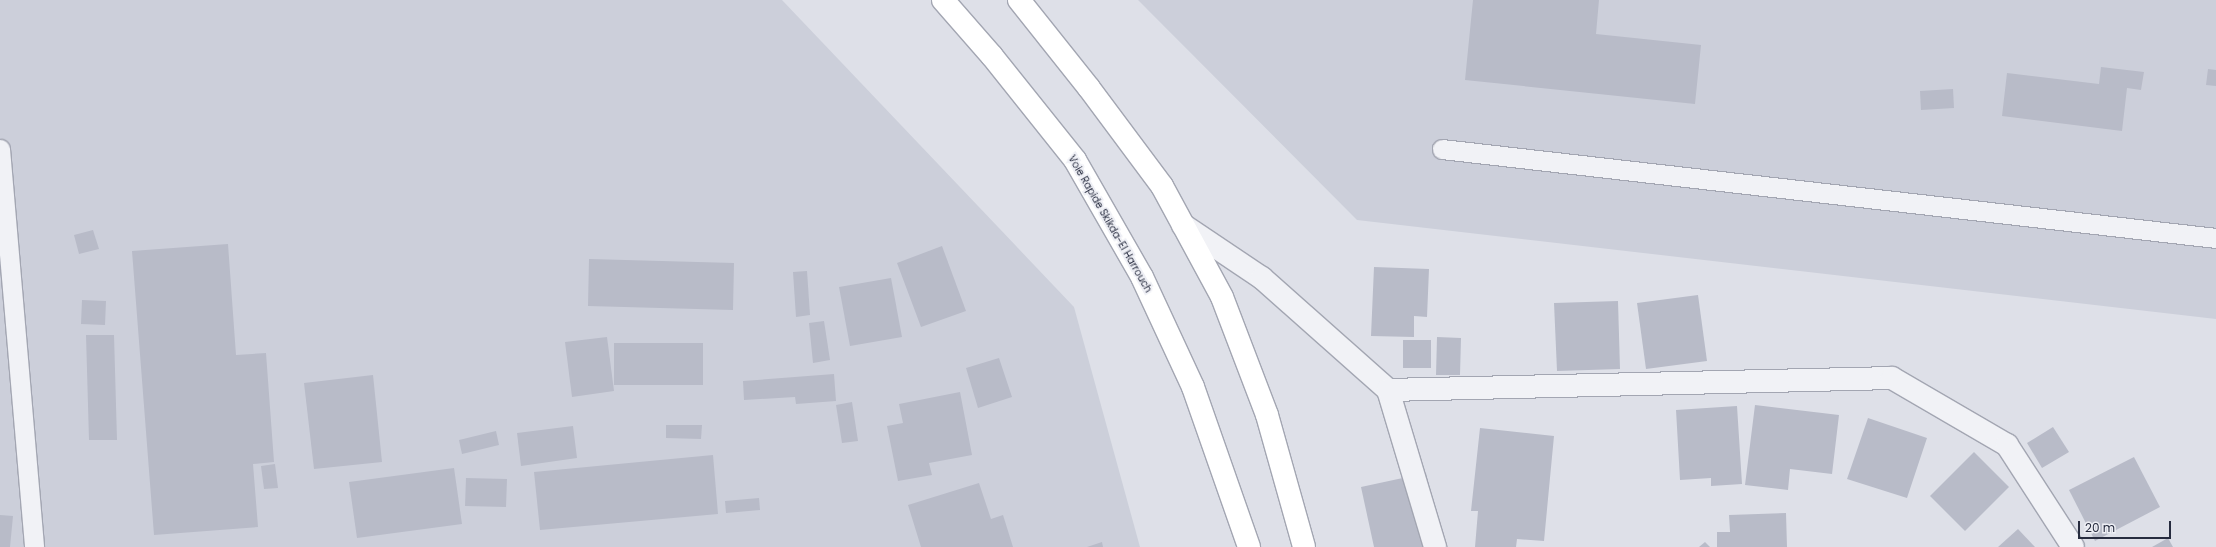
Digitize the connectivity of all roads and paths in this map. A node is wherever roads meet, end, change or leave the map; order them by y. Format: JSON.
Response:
{"nodes":[{"id":1,"x":943,"y":0,"type":"edge"},
{"id":2,"x":1019,"y":0,"type":"edge"},
{"id":3,"x":0,"y":149,"type":"edge"},
{"id":4,"x":1442,"y":149,"type":"dead end"},
{"id":5,"x":1183,"y":226,"type":"junction"},
{"id":6,"x":2216,"y":238,"type":"edge"},
{"id":7,"x":1388,"y":390,"type":"junction"},
{"id":8,"x":34,"y":547,"type":"edge"},
{"id":9,"x":1249,"y":547,"type":"edge"},
{"id":10,"x":1304,"y":547,"type":"edge"},
{"id":11,"x":1435,"y":547,"type":"edge"},
{"id":12,"x":2073,"y":547,"type":"edge"}],
"edges":[{"from":1,"to":9,"type":"highway","name":"Voie Rapide Skikda-El Harrouch"},
{"from":2,"to":5,"type":"highway"},
{"from":3,"to":8,"type":"lane"},
{"from":4,"to":6,"type":"lane"},
{"from":5,"to":7,"type":"street"},
{"from":5,"to":10,"type":"highway"},
{"from":7,"to":11,"type":"street"},
{"from":7,"to":12,"type":"street"}]}
